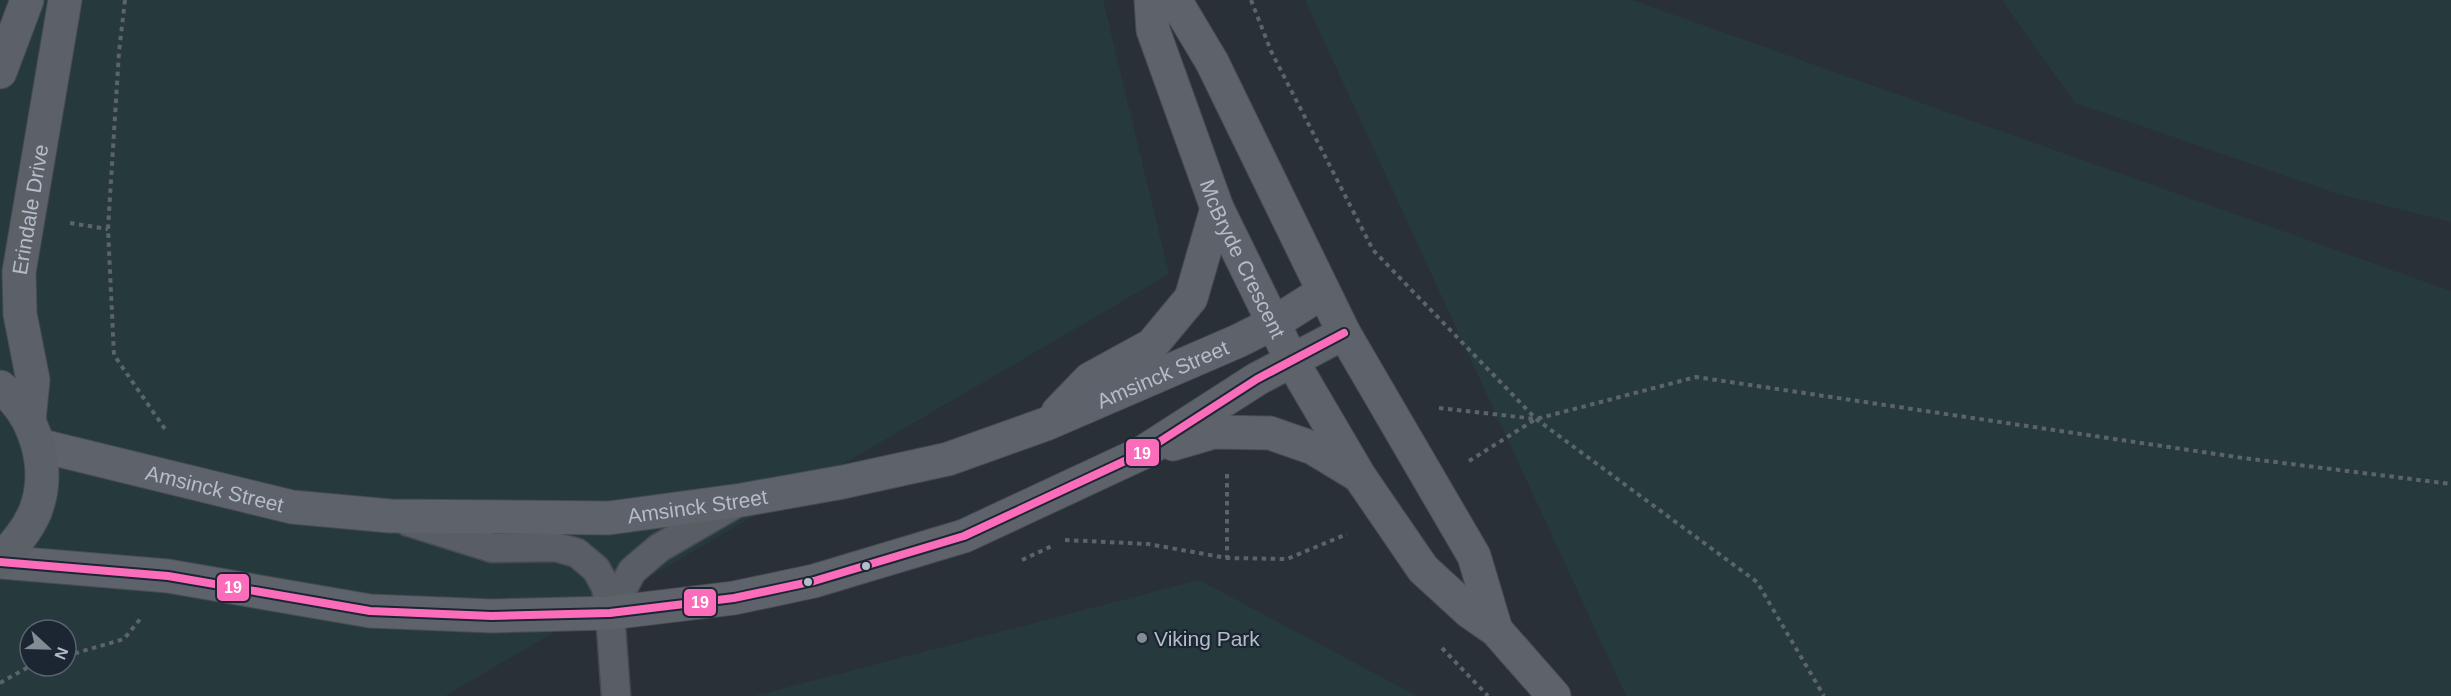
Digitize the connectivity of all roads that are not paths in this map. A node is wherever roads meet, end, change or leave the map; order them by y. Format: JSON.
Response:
{"nodes":[{"id":1,"x":27,"y":0,"type":"edge"},
{"id":2,"x":65,"y":0,"type":"edge"},
{"id":3,"x":1151,"y":0,"type":"edge"},
{"id":4,"x":1175,"y":0,"type":"edge"},
{"id":5,"x":0,"y":72,"type":"edge"},
{"id":6,"x":1217,"y":208,"type":"junction"},
{"id":7,"x":1323,"y":292,"type":"junction"},
{"id":8,"x":1274,"y":323,"type":"junction"},
{"id":9,"x":1344,"y":333,"type":"junction"},
{"id":10,"x":1292,"y":361,"type":"junction"},
{"id":11,"x":0,"y":387,"type":"edge"},
{"id":12,"x":1046,"y":424,"type":"junction"},
{"id":13,"x":34,"y":433,"type":"junction"},
{"id":14,"x":1142,"y":453,"type":"junction"},
{"id":15,"x":1360,"y":477,"type":"junction"},
{"id":16,"x":742,"y":500,"type":"junction"},
{"id":17,"x":390,"y":516,"type":"junction"},
{"id":18,"x":0,"y":561,"type":"edge"},
{"id":19,"x":610,"y":613,"type":"junction"},
{"id":20,"x":1496,"y":630,"type":"junction"},
{"id":21,"x":616,"y":696,"type":"edge"},
{"id":22,"x":1554,"y":696,"type":"edge"}],
"edges":[{"from":1,"to":5,"type":"main road"},
{"from":2,"to":13,"type":"main road","name":"Erindale Drive"},
{"from":3,"to":6,"type":"street","name":"McBryde Crescent"},
{"from":4,"to":7,"type":"street","name":"McBryde Crescent"},
{"from":6,"to":8,"type":"street","name":"McBryde Crescent"},
{"from":6,"to":12,"type":"street"},
{"from":7,"to":8,"type":"street","name":"Amsinck Street"},
{"from":7,"to":9,"type":"street","name":"McBryde Crescent"},
{"from":8,"to":10,"type":"street","name":"McBryde Crescent"},
{"from":8,"to":12,"type":"street","name":"Amsinck Street"},
{"from":9,"to":10,"type":"street"},
{"from":9,"to":20,"type":"street","name":"McBryde Crescent"},
{"from":10,"to":14,"type":"street"},
{"from":10,"to":15,"type":"street","name":"McBryde Crescent"},
{"from":11,"to":13,"type":"main road"},
{"from":12,"to":16,"type":"street","name":"Amsinck Street"},
{"from":13,"to":17,"type":"street","name":"Amsinck Street"},
{"from":13,"to":18,"type":"main road","name":"Erindale Drive"},
{"from":14,"to":15,"type":"street"},
{"from":14,"to":19,"type":"street"},
{"from":15,"to":20,"type":"street","name":"McBryde Crescent"},
{"from":16,"to":17,"type":"street","name":"Amsinck Street"},
{"from":16,"to":19,"type":"lane"},
{"from":17,"to":19,"type":"lane"},
{"from":18,"to":19,"type":"street"},
{"from":19,"to":21,"type":"lane"},
{"from":20,"to":22,"type":"street","name":"McBryde Crescent"}]}
